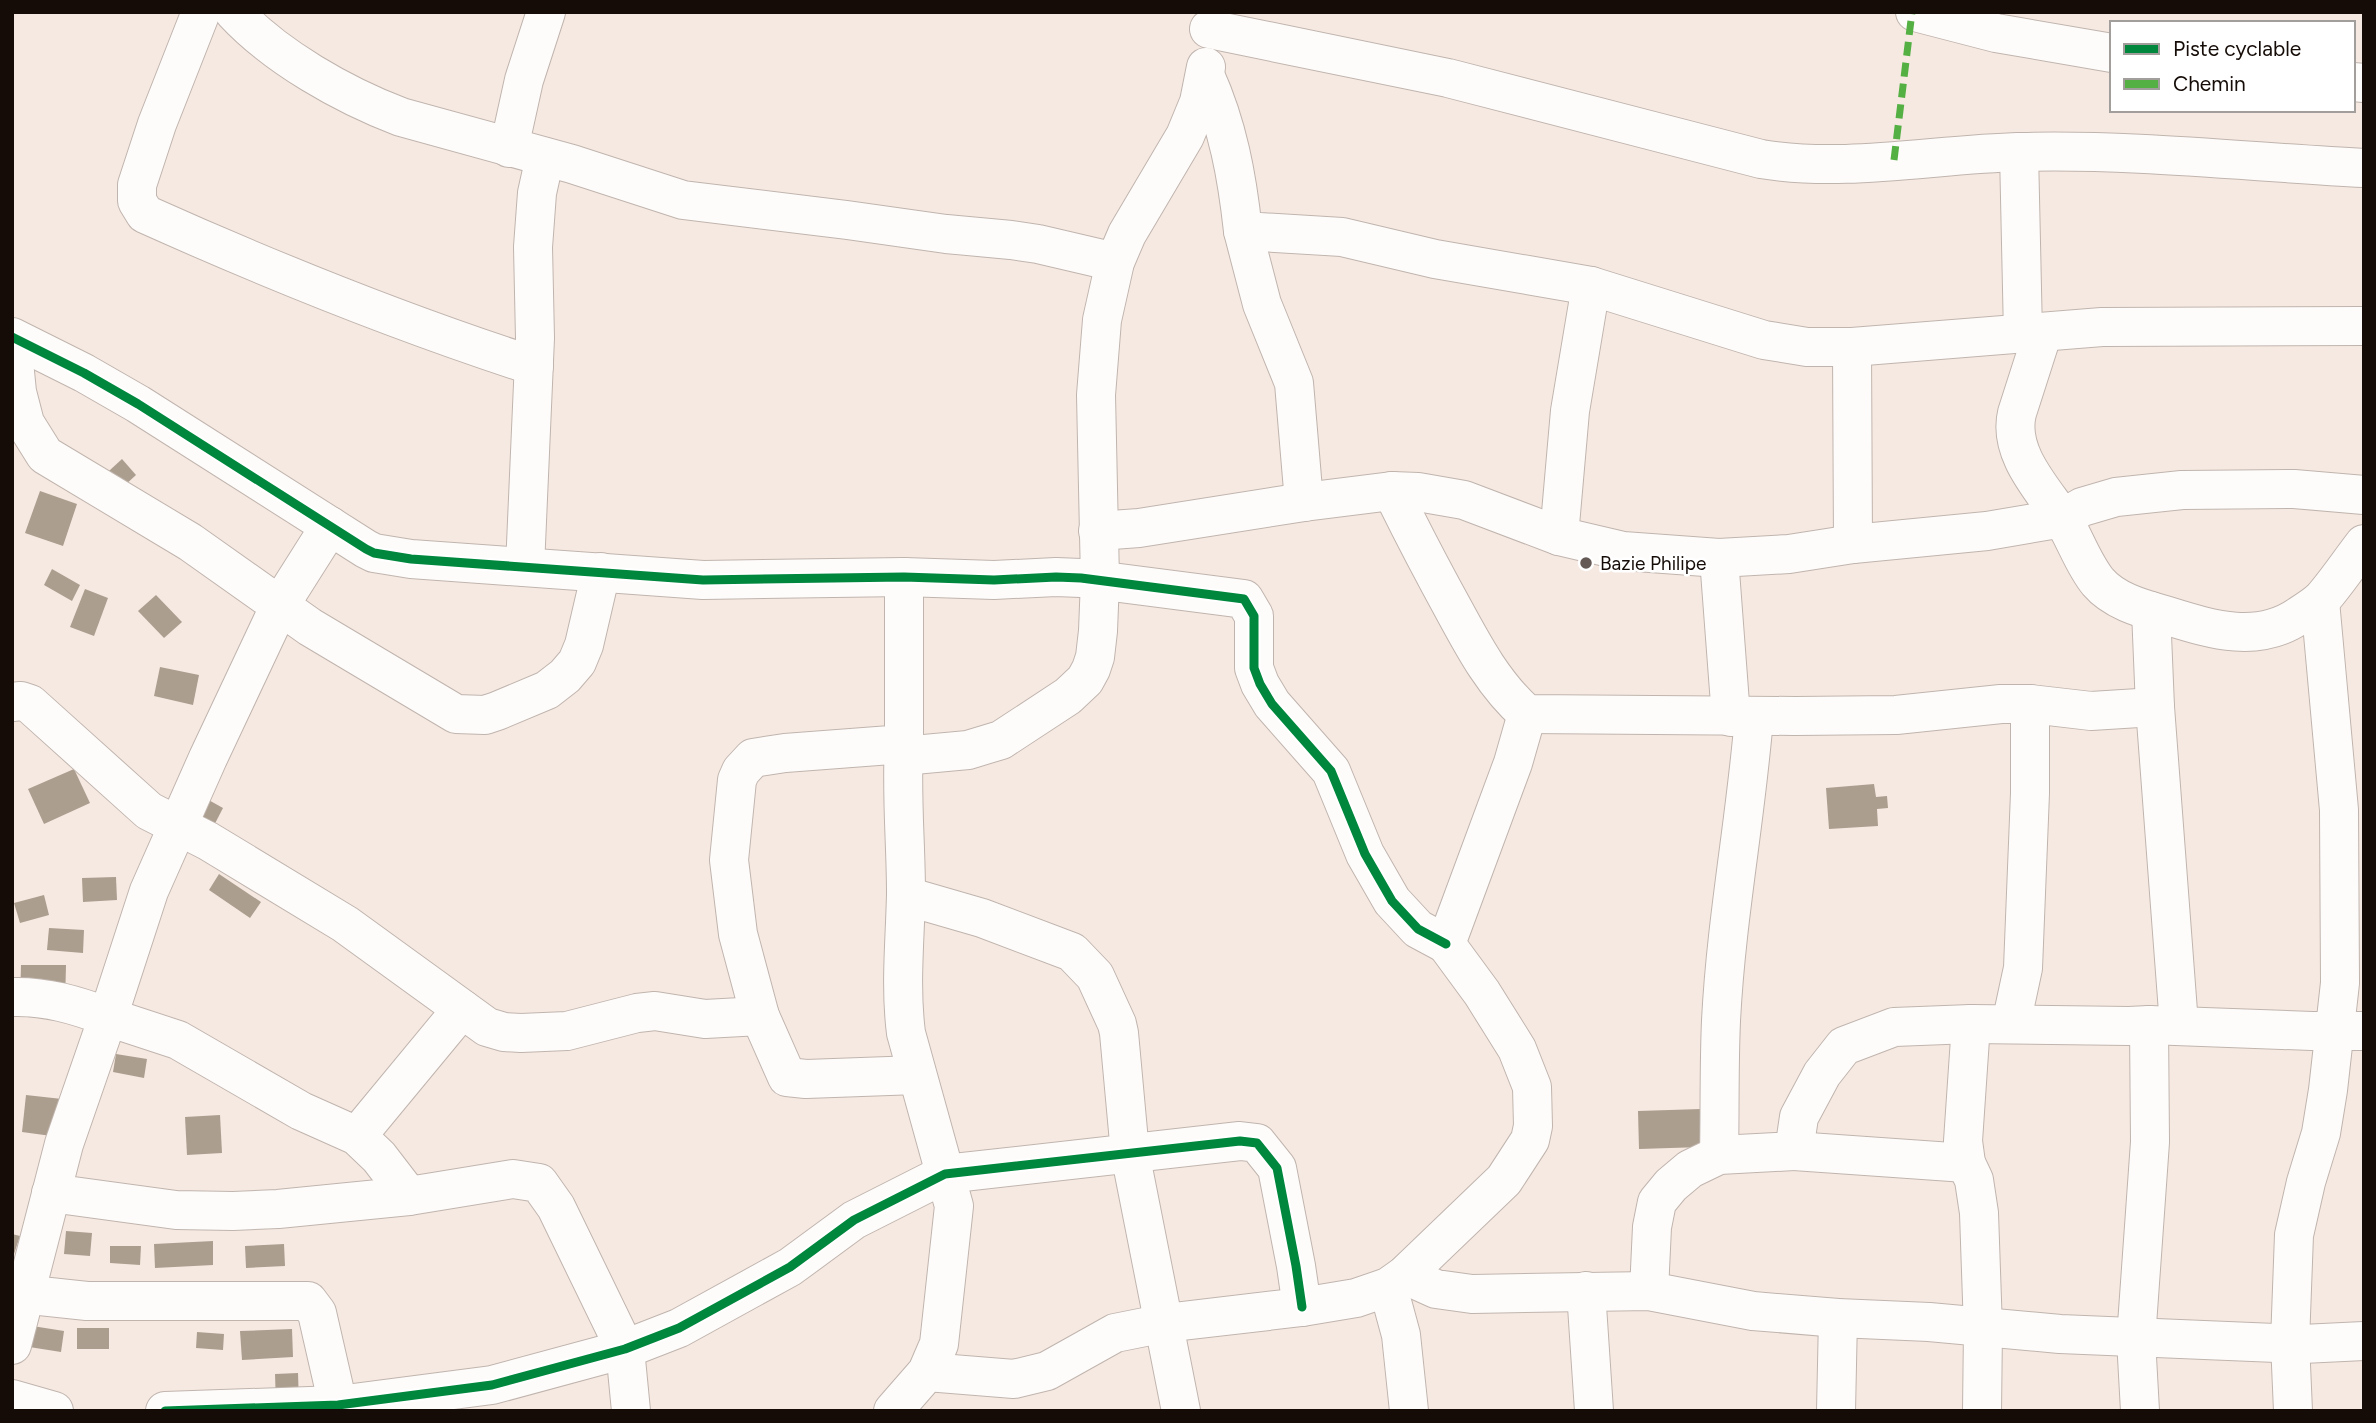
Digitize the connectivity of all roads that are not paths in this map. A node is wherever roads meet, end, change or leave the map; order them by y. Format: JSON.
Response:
{"nodes":[{"id":1,"x":201,"y":12,"type":"edge"},
{"id":2,"x":234,"y":12,"type":"edge"},
{"id":3,"x":545,"y":12,"type":"edge"},
{"id":4,"x":1915,"y":12,"type":"edge"},
{"id":5,"x":1209,"y":20,"type":"edge"},
{"id":6,"x":2110,"y":53,"type":"edge"},
{"id":7,"x":1205,"y":75,"type":"junction"},
{"id":8,"x":527,"y":152,"type":"junction"},
{"id":9,"x":2019,"y":152,"type":"junction"},
{"id":10,"x":2364,"y":168,"type":"edge"},
{"id":11,"x":1243,"y":231,"type":"junction"},
{"id":12,"x":1115,"y":262,"type":"junction"},
{"id":13,"x":1591,"y":286,"type":"junction"},
{"id":14,"x":2364,"y":327,"type":"edge"},
{"id":15,"x":2033,"y":333,"type":"junction"},
{"id":16,"x":12,"y":340,"type":"edge"},
{"id":17,"x":1852,"y":347,"type":"junction"},
{"id":18,"x":534,"y":366,"type":"junction"},
{"id":19,"x":1392,"y":491,"type":"junction"},
{"id":20,"x":2364,"y":495,"type":"edge"},
{"id":21,"x":1304,"y":502,"type":"junction"},
{"id":22,"x":2063,"y":518,"type":"junction"},
{"id":23,"x":330,"y":526,"type":"junction"},
{"id":24,"x":1098,"y":531,"type":"junction"},
{"id":25,"x":1559,"y":536,"type":"junction"},
{"id":26,"x":1853,"y":544,"type":"junction"},
{"id":27,"x":2364,"y":544,"type":"edge"},
{"id":28,"x":1719,"y":558,"type":"junction"},
{"id":29,"x":525,"y":567,"type":"junction"},
{"id":30,"x":601,"y":572,"type":"junction"},
{"id":31,"x":904,"y":577,"type":"junction"},
{"id":32,"x":1100,"y":580,"type":"junction"},
{"id":33,"x":2320,"y":601,"type":"junction"},
{"id":34,"x":280,"y":605,"type":"junction"},
{"id":35,"x":2151,"y":611,"type":"junction"},
{"id":36,"x":12,"y":702,"type":"edge"},
{"id":37,"x":2029,"y":704,"type":"junction"},
{"id":38,"x":2155,"y":707,"type":"junction"},
{"id":39,"x":1527,"y":714,"type":"junction"},
{"id":40,"x":1742,"y":717,"type":"junction"},
{"id":41,"x":904,"y":750,"type":"junction"},
{"id":42,"x":179,"y":826,"type":"junction"},
{"id":43,"x":906,"y":896,"type":"junction"},
{"id":44,"x":1446,"y":944,"type":"junction"},
{"id":45,"x":12,"y":996,"type":"edge"},
{"id":46,"x":462,"y":1009,"type":"junction"},
{"id":47,"x":760,"y":1016,"type":"junction"},
{"id":48,"x":108,"y":1017,"type":"junction"},
{"id":49,"x":1971,"y":1024,"type":"junction"},
{"id":50,"x":2011,"y":1024,"type":"junction"},
{"id":51,"x":2164,"y":1025,"type":"junction"},
{"id":52,"x":2349,"y":1031,"type":"edge"},
{"id":53,"x":917,"y":1075,"type":"junction"},
{"id":54,"x":357,"y":1136,"type":"junction"},
{"id":55,"x":1794,"y":1151,"type":"junction"},
{"id":56,"x":1130,"y":1153,"type":"junction"},
{"id":57,"x":1719,"y":1155,"type":"junction"},
{"id":58,"x":1966,"y":1163,"type":"junction"},
{"id":59,"x":945,"y":1174,"type":"junction"},
{"id":60,"x":51,"y":1193,"type":"junction"},
{"id":61,"x":409,"y":1196,"type":"junction"},
{"id":62,"x":1397,"y":1281,"type":"junction"},
{"id":63,"x":1586,"y":1291,"type":"junction"},
{"id":64,"x":1649,"y":1291,"type":"junction"},
{"id":65,"x":19,"y":1294,"type":"edge"},
{"id":66,"x":1301,"y":1307,"type":"junction"},
{"id":67,"x":1838,"y":1318,"type":"junction"},
{"id":68,"x":1164,"y":1323,"type":"junction"},
{"id":69,"x":1983,"y":1328,"type":"junction"},
{"id":70,"x":2136,"y":1339,"type":"junction"},
{"id":71,"x":2364,"y":1341,"type":"edge"},
{"id":72,"x":2290,"y":1342,"type":"junction"},
{"id":73,"x":12,"y":1345,"type":"edge"},
{"id":74,"x":625,"y":1349,"type":"junction"},
{"id":75,"x":927,"y":1372,"type":"junction"},
{"id":76,"x":1014,"y":1395,"type":"edge"},
{"id":77,"x":12,"y":1399,"type":"edge"},
{"id":78,"x":338,"y":1405,"type":"junction"},
{"id":79,"x":54,"y":1411,"type":"edge"},
{"id":80,"x":165,"y":1411,"type":"edge"},
{"id":81,"x":631,"y":1411,"type":"edge"},
{"id":82,"x":893,"y":1411,"type":"edge"},
{"id":83,"x":1181,"y":1411,"type":"edge"},
{"id":84,"x":1409,"y":1411,"type":"edge"},
{"id":85,"x":1594,"y":1411,"type":"edge"},
{"id":86,"x":1836,"y":1411,"type":"edge"},
{"id":87,"x":1982,"y":1411,"type":"edge"},
{"id":88,"x":2140,"y":1411,"type":"edge"},
{"id":89,"x":2293,"y":1411,"type":"edge"}],
"edges":[{"from":1,"to":18,"type":"street"},
{"from":2,"to":8,"type":"street"},
{"from":3,"to":8,"type":"street"},
{"from":4,"to":6,"type":"street"},
{"from":5,"to":7,"type":"street"},
{"from":5,"to":9,"type":"street"},
{"from":7,"to":11,"type":"street"},
{"from":7,"to":12,"type":"street"},
{"from":8,"to":12,"type":"street"},
{"from":8,"to":18,"type":"street"},
{"from":9,"to":10,"type":"street"},
{"from":9,"to":15,"type":"street"},
{"from":11,"to":13,"type":"street"},
{"from":11,"to":21,"type":"street"},
{"from":12,"to":24,"type":"street"},
{"from":13,"to":17,"type":"street"},
{"from":13,"to":25,"type":"street"},
{"from":14,"to":15,"type":"street"},
{"from":15,"to":17,"type":"street"},
{"from":15,"to":22,"type":"street"},
{"from":16,"to":23,"type":"street"},
{"from":16,"to":34,"type":"street"},
{"from":17,"to":26,"type":"street"},
{"from":18,"to":29,"type":"street"},
{"from":19,"to":21,"type":"street"},
{"from":19,"to":25,"type":"street"},
{"from":19,"to":39,"type":"street"},
{"from":20,"to":22,"type":"street"},
{"from":21,"to":24,"type":"street"},
{"from":22,"to":26,"type":"street"},
{"from":22,"to":35,"type":"street"},
{"from":23,"to":29,"type":"street"},
{"from":23,"to":34,"type":"street"},
{"from":24,"to":32,"type":"street"},
{"from":25,"to":28,"type":"street"},
{"from":26,"to":28,"type":"street"},
{"from":27,"to":33,"type":"street"},
{"from":28,"to":40,"type":"street"},
{"from":29,"to":30,"type":"street"},
{"from":30,"to":31,"type":"street"},
{"from":30,"to":34,"type":"street"},
{"from":31,"to":32,"type":"street"},
{"from":31,"to":41,"type":"street"},
{"from":32,"to":41,"type":"street"},
{"from":32,"to":44,"type":"street"},
{"from":33,"to":35,"type":"street"},
{"from":33,"to":52,"type":"street"},
{"from":34,"to":42,"type":"street"},
{"from":35,"to":38,"type":"street"},
{"from":36,"to":42,"type":"street"},
{"from":37,"to":38,"type":"street"},
{"from":37,"to":40,"type":"street"},
{"from":37,"to":50,"type":"street"},
{"from":38,"to":51,"type":"street"},
{"from":39,"to":40,"type":"street"},
{"from":39,"to":44,"type":"street"},
{"from":40,"to":57,"type":"street"},
{"from":41,"to":43,"type":"street"},
{"from":41,"to":47,"type":"street"},
{"from":42,"to":46,"type":"street"},
{"from":42,"to":48,"type":"street"},
{"from":43,"to":53,"type":"street"},
{"from":43,"to":56,"type":"street"},
{"from":44,"to":62,"type":"street"},
{"from":45,"to":48,"type":"street"},
{"from":46,"to":47,"type":"street"},
{"from":46,"to":54,"type":"street"},
{"from":47,"to":53,"type":"street"},
{"from":48,"to":54,"type":"street"},
{"from":48,"to":60,"type":"street"},
{"from":49,"to":50,"type":"street"},
{"from":49,"to":55,"type":"street"},
{"from":49,"to":58,"type":"street"},
{"from":50,"to":51,"type":"street"},
{"from":51,"to":52,"type":"street"},
{"from":51,"to":70,"type":"street"},
{"from":52,"to":72,"type":"street"},
{"from":53,"to":59,"type":"street"},
{"from":54,"to":61,"type":"street"},
{"from":55,"to":57,"type":"street"},
{"from":55,"to":58,"type":"street"},
{"from":56,"to":59,"type":"street"},
{"from":56,"to":66,"type":"street"},
{"from":56,"to":68,"type":"street"},
{"from":57,"to":64,"type":"street"},
{"from":58,"to":69,"type":"street"},
{"from":59,"to":74,"type":"street"},
{"from":59,"to":75,"type":"street"},
{"from":60,"to":61,"type":"street"},
{"from":60,"to":65,"type":"street"},
{"from":61,"to":74,"type":"street"},
{"from":62,"to":63,"type":"street"},
{"from":62,"to":66,"type":"street"},
{"from":62,"to":84,"type":"street"},
{"from":63,"to":64,"type":"street"},
{"from":63,"to":85,"type":"street"},
{"from":64,"to":67,"type":"street"},
{"from":65,"to":73,"type":"street"},
{"from":65,"to":78,"type":"street"},
{"from":66,"to":68,"type":"street"},
{"from":67,"to":69,"type":"street"},
{"from":67,"to":86,"type":"street"},
{"from":68,"to":76,"type":"street"},
{"from":68,"to":83,"type":"street"},
{"from":69,"to":70,"type":"street"},
{"from":69,"to":87,"type":"street"},
{"from":70,"to":72,"type":"street"},
{"from":70,"to":88,"type":"street"},
{"from":71,"to":72,"type":"street"},
{"from":72,"to":89,"type":"street"},
{"from":74,"to":78,"type":"street"},
{"from":74,"to":81,"type":"street"},
{"from":75,"to":76,"type":"street"},
{"from":75,"to":82,"type":"street"},
{"from":77,"to":79,"type":"street"},
{"from":78,"to":80,"type":"street"}]}
